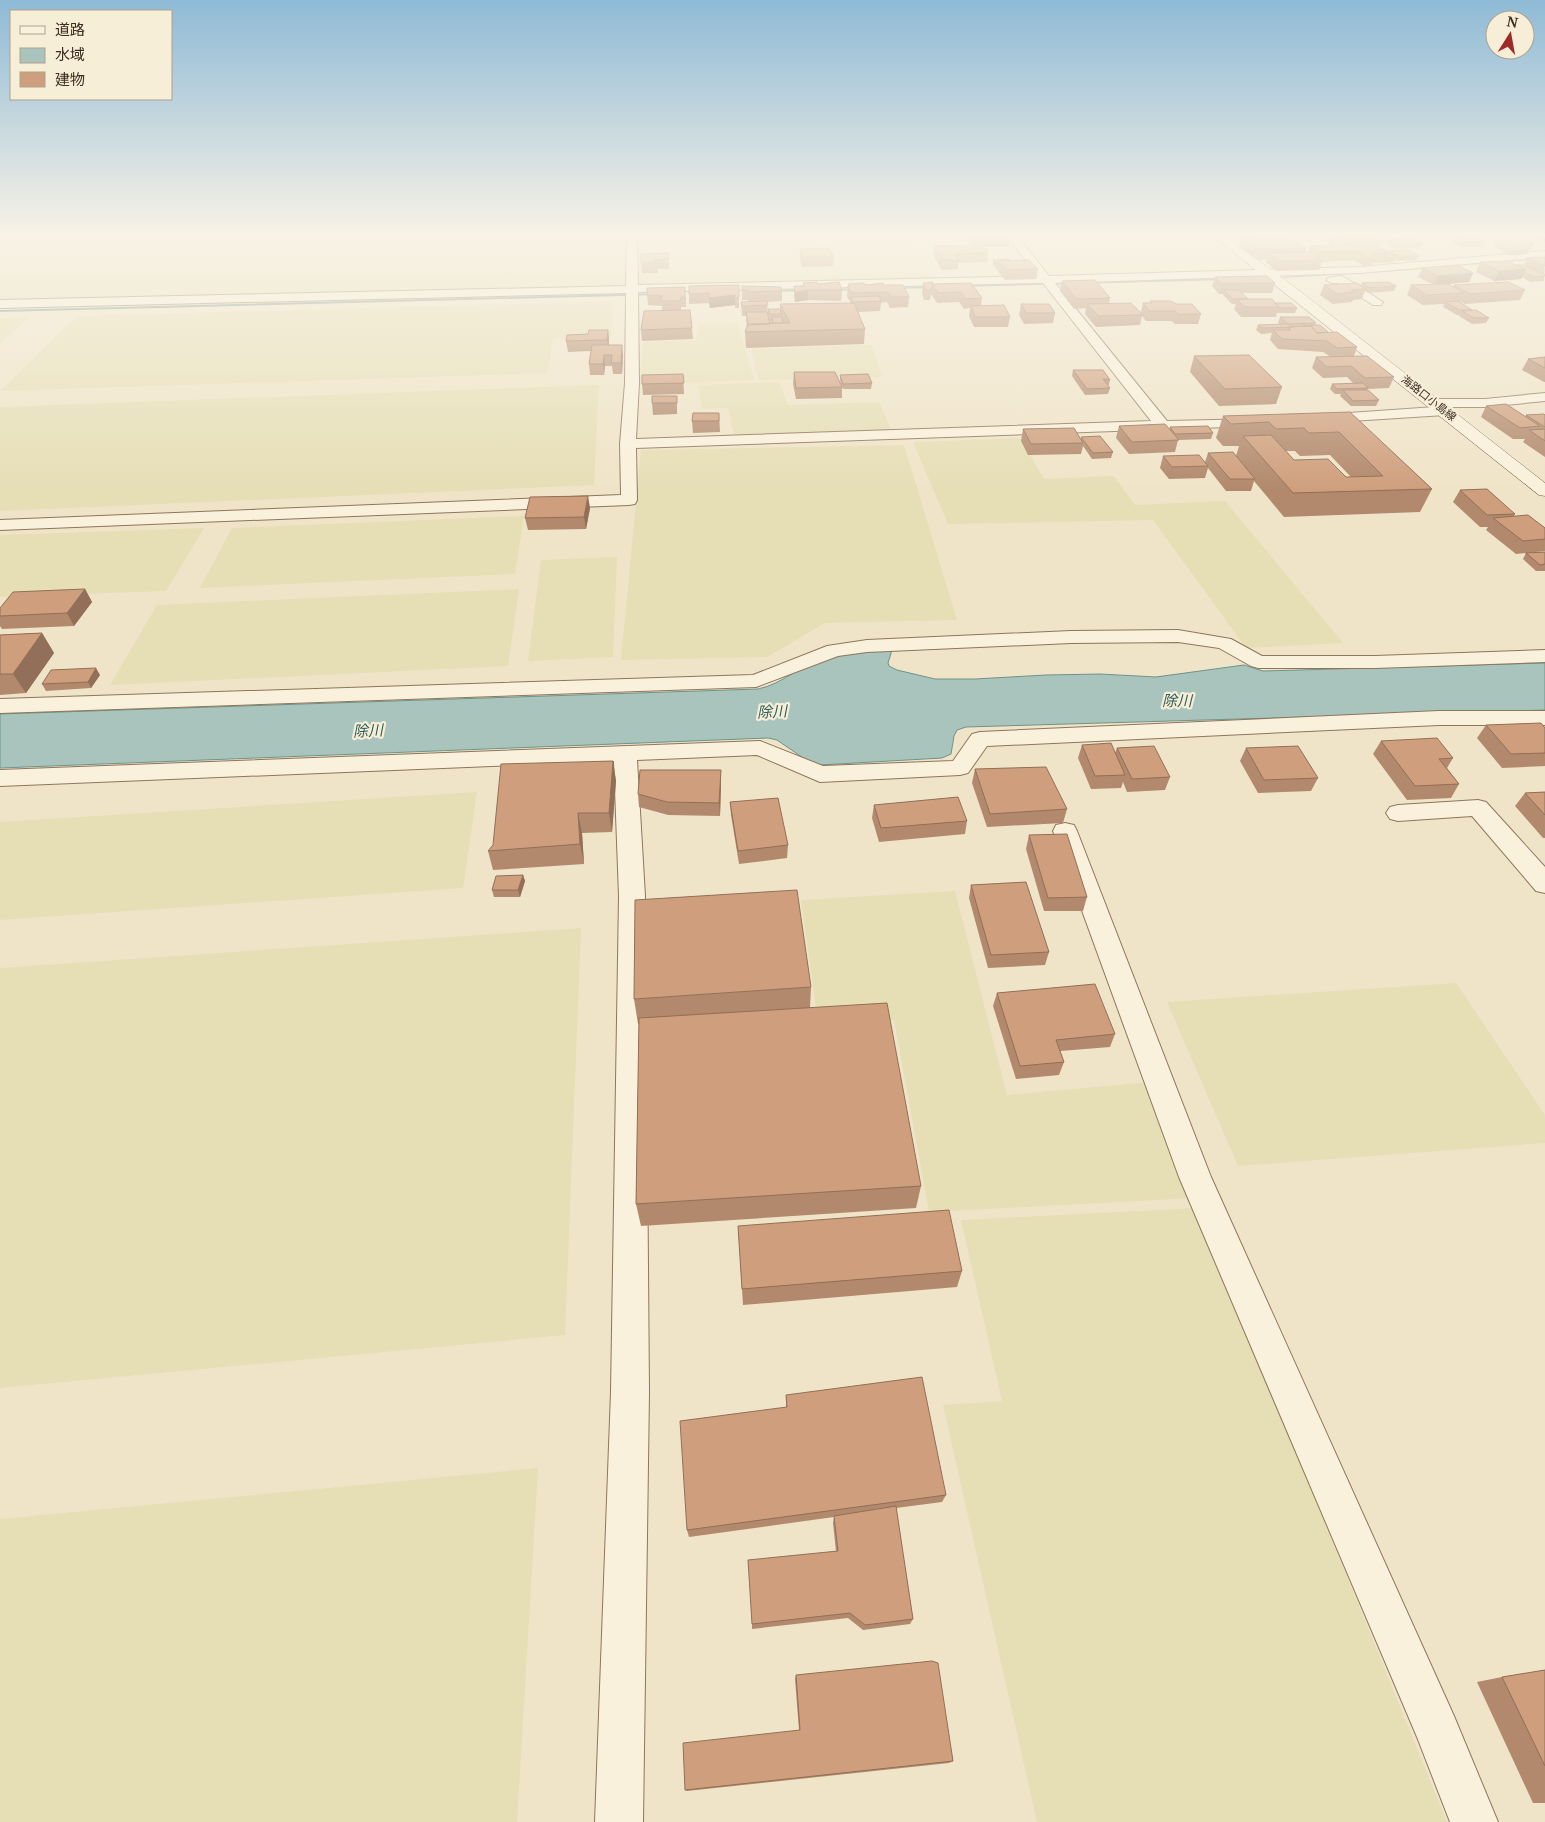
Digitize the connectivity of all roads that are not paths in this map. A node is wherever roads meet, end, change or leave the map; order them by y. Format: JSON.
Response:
{"nodes":[{"id":1,"x":632,"y":320,"type":"edge"},
{"id":2,"x":1079,"y":320,"type":"edge"},
{"id":3,"x":1328,"y":320,"type":"edge"},
{"id":4,"x":1545,"y":397,"type":"edge"},
{"id":5,"x":1440,"y":407,"type":"junction"},
{"id":6,"x":1310,"y":420,"type":"edge"},
{"id":7,"x":1270,"y":421,"type":"edge"},
{"id":8,"x":1163,"y":426,"type":"junction"},
{"id":9,"x":628,"y":444,"type":"junction"},
{"id":10,"x":1545,"y":490,"type":"edge"},
{"id":11,"x":0,"y":525,"type":"edge"},
{"id":12,"x":1545,"y":656,"type":"edge"},
{"id":13,"x":0,"y":706,"type":"edge"},
{"id":14,"x":1545,"y":718,"type":"edge"},
{"id":15,"x":625,"y":754,"type":"junction"},
{"id":16,"x":0,"y":778,"type":"edge"},
{"id":17,"x":1398,"y":813,"type":"dead end"},
{"id":18,"x":1064,"y":831,"type":"dead end"},
{"id":19,"x":1545,"y":884,"type":"edge"},
{"id":20,"x":619,"y":1822,"type":"edge"},
{"id":21,"x":1474,"y":1822,"type":"edge"}],
"edges":[{"from":1,"to":9,"type":"street"},
{"from":2,"to":8,"type":"street"},
{"from":3,"to":5,"type":"main road","name":"海路口小島線"},
{"from":4,"to":5,"type":"street"},
{"from":5,"to":6,"type":"street"},
{"from":5,"to":10,"type":"main road","name":"海路口小島線"},
{"from":7,"to":8,"type":"street"},
{"from":8,"to":9,"type":"street"},
{"from":9,"to":11,"type":"street"},
{"from":12,"to":13,"type":"street"},
{"from":14,"to":15,"type":"street"},
{"from":15,"to":16,"type":"street"},
{"from":15,"to":20,"type":"street"},
{"from":17,"to":19,"type":"street"},
{"from":18,"to":21,"type":"street"}]}
